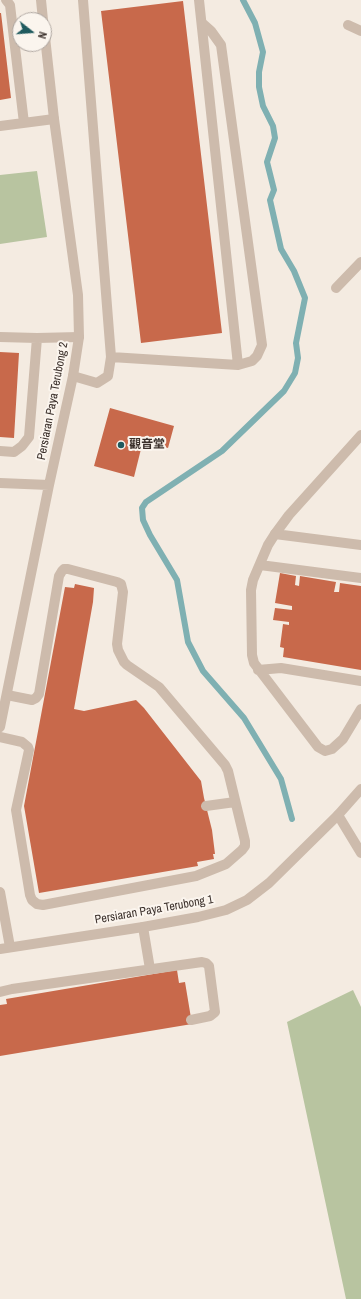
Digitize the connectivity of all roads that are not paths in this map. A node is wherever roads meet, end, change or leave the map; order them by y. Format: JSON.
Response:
{"nodes":[{"id":1,"x":6,"y":0,"type":"edge"},
{"id":2,"x":41,"y":0,"type":"edge"},
{"id":3,"x":83,"y":0,"type":"edge"},
{"id":4,"x":199,"y":0,"type":"edge"},
{"id":5,"x":42,"y":12,"type":"edge"},
{"id":6,"x":202,"y":24,"type":"junction"},
{"id":7,"x":348,"y":25,"type":"dead end"},
{"id":8,"x":361,"y":31,"type":"edge"},
{"id":9,"x":47,"y":52,"type":"edge"},
{"id":10,"x":54,"y":119,"type":"junction"},
{"id":11,"x":24,"y":123,"type":"junction"},
{"id":12,"x":0,"y":126,"type":"edge"},
{"id":13,"x":361,"y":262,"type":"edge"},
{"id":14,"x":336,"y":288,"type":"dead end"},
{"id":15,"x":0,"y":337,"type":"edge"},
{"id":16,"x":79,"y":337,"type":"junction"},
{"id":17,"x":37,"y":338,"type":"junction"},
{"id":18,"x":111,"y":357,"type":"junction"},
{"id":19,"x":238,"y":365,"type":"junction"},
{"id":20,"x":73,"y":376,"type":"junction"},
{"id":21,"x":361,"y":435,"type":"edge"},
{"id":22,"x":0,"y":451,"type":"edge"},
{"id":23,"x":0,"y":483,"type":"edge"},
{"id":24,"x":49,"y":485,"type":"junction"},
{"id":25,"x":275,"y":534,"type":"junction"},
{"id":26,"x":361,"y":545,"type":"edge"},
{"id":27,"x":260,"y":565,"type":"junction"},
{"id":28,"x":361,"y":578,"type":"edge"},
{"id":29,"x":258,"y":670,"type":"junction"},
{"id":30,"x":361,"y":681,"type":"edge"},
{"id":31,"x":7,"y":695,"type":"junction"},
{"id":32,"x":361,"y":709,"type":"edge"},
{"id":33,"x":0,"y":727,"type":"edge"},
{"id":34,"x":0,"y":736,"type":"edge"},
{"id":35,"x":361,"y":789,"type":"edge"},
{"id":36,"x":235,"y":802,"type":"junction"},
{"id":37,"x":206,"y":806,"type":"dead end"},
{"id":38,"x":338,"y":814,"type":"junction"},
{"id":39,"x":361,"y":853,"type":"edge"},
{"id":40,"x":0,"y":892,"type":"edge"},
{"id":41,"x":143,"y":927,"type":"junction"},
{"id":42,"x":10,"y":947,"type":"junction"},
{"id":43,"x":0,"y":949,"type":"edge"},
{"id":44,"x":150,"y":969,"type":"junction"},
{"id":45,"x":0,"y":992,"type":"edge"},
{"id":46,"x":191,"y":1020,"type":"dead end"}],
"edges":[{"from":1,"to":11,"type":"street"},
{"from":2,"to":5,"type":"street"},
{"from":3,"to":18,"type":"street"},
{"from":4,"to":6,"type":"street"},
{"from":6,"to":19,"type":"street"},
{"from":6,"to":19,"type":"street"},
{"from":7,"to":8,"type":"street"},
{"from":9,"to":10,"type":"street","name":"Persiaran Paya Terubong 2"},
{"from":10,"to":11,"type":"street"},
{"from":10,"to":16,"type":"street","name":"Persiaran Paya Terubong 2"},
{"from":11,"to":12,"type":"street"},
{"from":13,"to":14,"type":"street"},
{"from":15,"to":17,"type":"street"},
{"from":16,"to":17,"type":"street"},
{"from":16,"to":20,"type":"street","name":"Persiaran Paya Terubong 2"},
{"from":17,"to":22,"type":"street"},
{"from":18,"to":19,"type":"street"},
{"from":18,"to":20,"type":"street"},
{"from":20,"to":24,"type":"street","name":"Persiaran Paya Terubong 2"},
{"from":21,"to":25,"type":"street"},
{"from":23,"to":24,"type":"street"},
{"from":24,"to":31,"type":"street","name":"Persiaran Paya Terubong 2"},
{"from":25,"to":26,"type":"street"},
{"from":25,"to":27,"type":"street"},
{"from":27,"to":28,"type":"street"},
{"from":27,"to":29,"type":"street"},
{"from":29,"to":30,"type":"street"},
{"from":29,"to":32,"type":"street"},
{"from":31,"to":33,"type":"street","name":"Persiaran Paya Terubong 2"},
{"from":31,"to":36,"type":"street"},
{"from":34,"to":36,"type":"street"},
{"from":35,"to":38,"type":"street","name":"Persiaran Paya Terubong 1"},
{"from":36,"to":37,"type":"street"},
{"from":38,"to":39,"type":"street"},
{"from":38,"to":41,"type":"street","name":"Persiaran Paya Terubong 1"},
{"from":40,"to":42,"type":"street"},
{"from":41,"to":42,"type":"street","name":"Persiaran Paya Terubong 1"},
{"from":41,"to":44,"type":"street"},
{"from":42,"to":43,"type":"street","name":"Persiaran Paya Terubong 1"},
{"from":44,"to":45,"type":"street"},
{"from":44,"to":46,"type":"street"}]}
